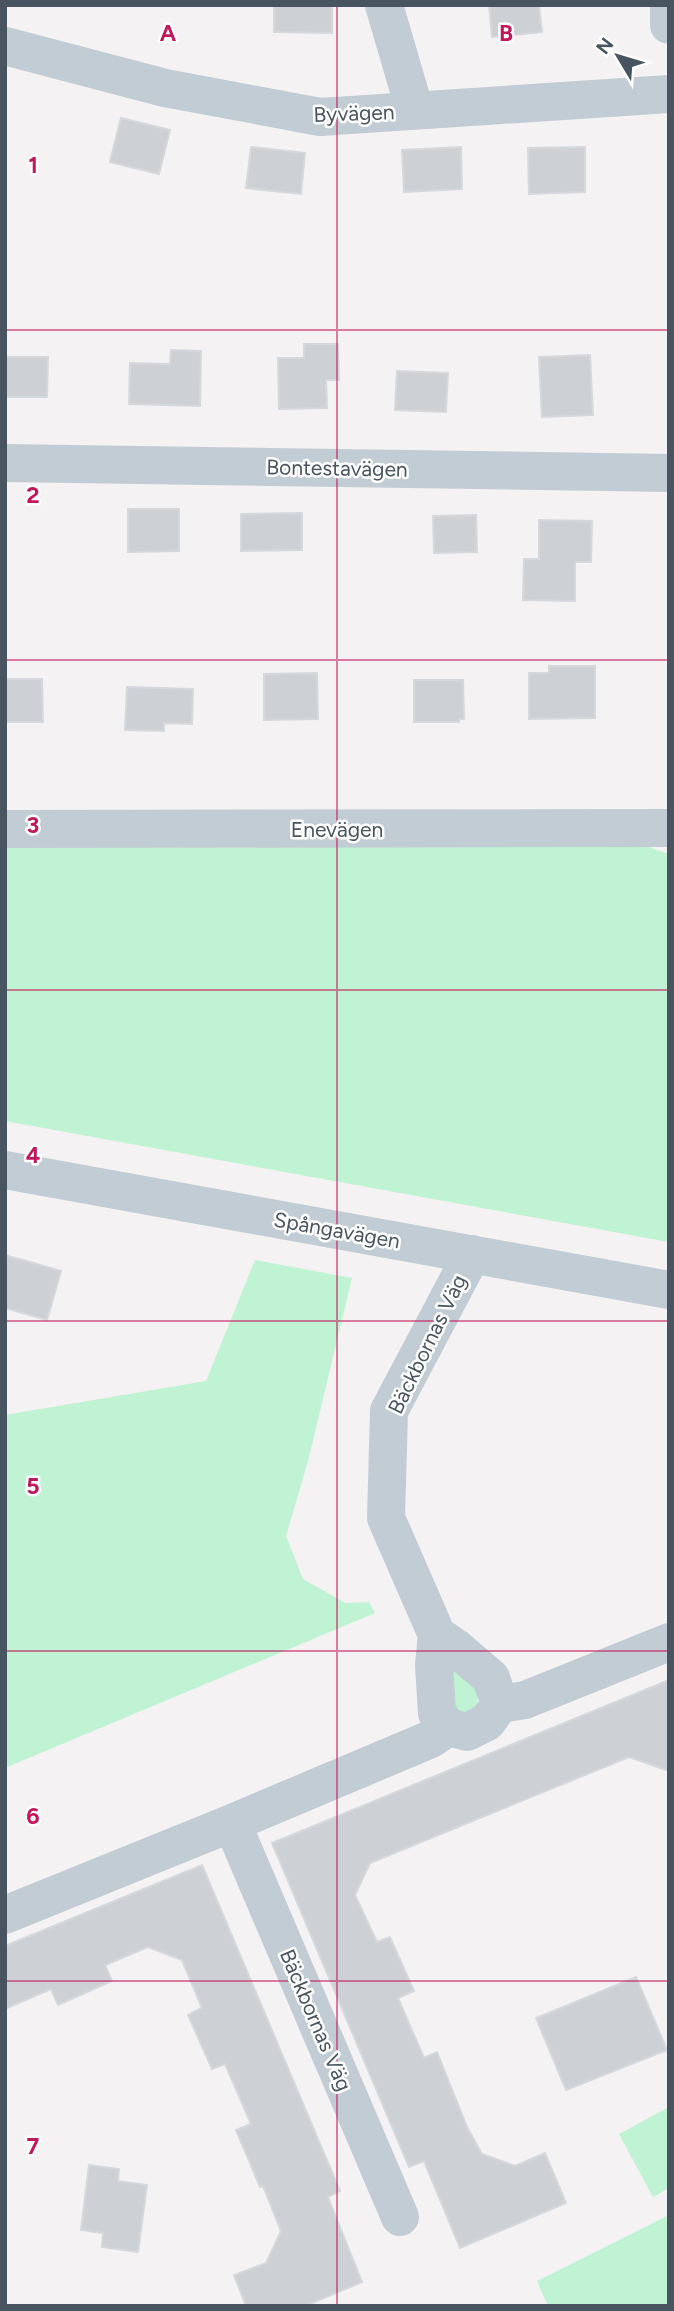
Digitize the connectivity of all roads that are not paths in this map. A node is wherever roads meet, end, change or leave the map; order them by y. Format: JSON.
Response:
{"nodes":[{"id":1,"x":384,"y":5,"type":"edge"},
{"id":2,"x":669,"y":5,"type":"edge"},
{"id":3,"x":669,"y":25,"type":"edge"},
{"id":4,"x":5,"y":46,"type":"edge"},
{"id":5,"x":669,"y":94,"type":"edge"},
{"id":6,"x":415,"y":111,"type":"junction"},
{"id":7,"x":5,"y":463,"type":"edge"},
{"id":8,"x":669,"y":472,"type":"edge"},
{"id":9,"x":669,"y":828,"type":"edge"},
{"id":10,"x":5,"y":830,"type":"edge"},
{"id":11,"x":5,"y":1171,"type":"edge"},
{"id":12,"x":472,"y":1254,"type":"junction"},
{"id":13,"x":669,"y":1290,"type":"edge"},
{"id":14,"x":437,"y":1635,"type":"junction"},
{"id":15,"x":669,"y":1642,"type":"edge"},
{"id":16,"x":500,"y":1704,"type":"junction"},
{"id":17,"x":448,"y":1727,"type":"junction"},
{"id":18,"x":232,"y":1823,"type":"junction"},
{"id":19,"x":5,"y":1915,"type":"edge"},
{"id":20,"x":400,"y":2217,"type":"dead end"}],
"edges":[{"from":1,"to":6,"type":"street"},
{"from":2,"to":3,"type":"street"},
{"from":4,"to":6,"type":"street","name":"Byvägen"},
{"from":5,"to":6,"type":"street","name":"Byvägen"},
{"from":7,"to":8,"type":"street","name":"Bontestavägen"},
{"from":9,"to":10,"type":"street","name":"Enevägen"},
{"from":11,"to":12,"type":"street","name":"Spångavägen"},
{"from":12,"to":13,"type":"street","name":"Spångavägen"},
{"from":12,"to":14,"type":"street","name":"Bäckbornas Väg"},
{"from":14,"to":16,"type":"street","name":"Bäckbornas Väg"},
{"from":14,"to":17,"type":"street","name":"Bäckbornas Väg"},
{"from":15,"to":16,"type":"street"},
{"from":16,"to":17,"type":"street"},
{"from":17,"to":18,"type":"street"},
{"from":18,"to":19,"type":"street"},
{"from":18,"to":20,"type":"street","name":"Bäckbornas Väg"}]}
